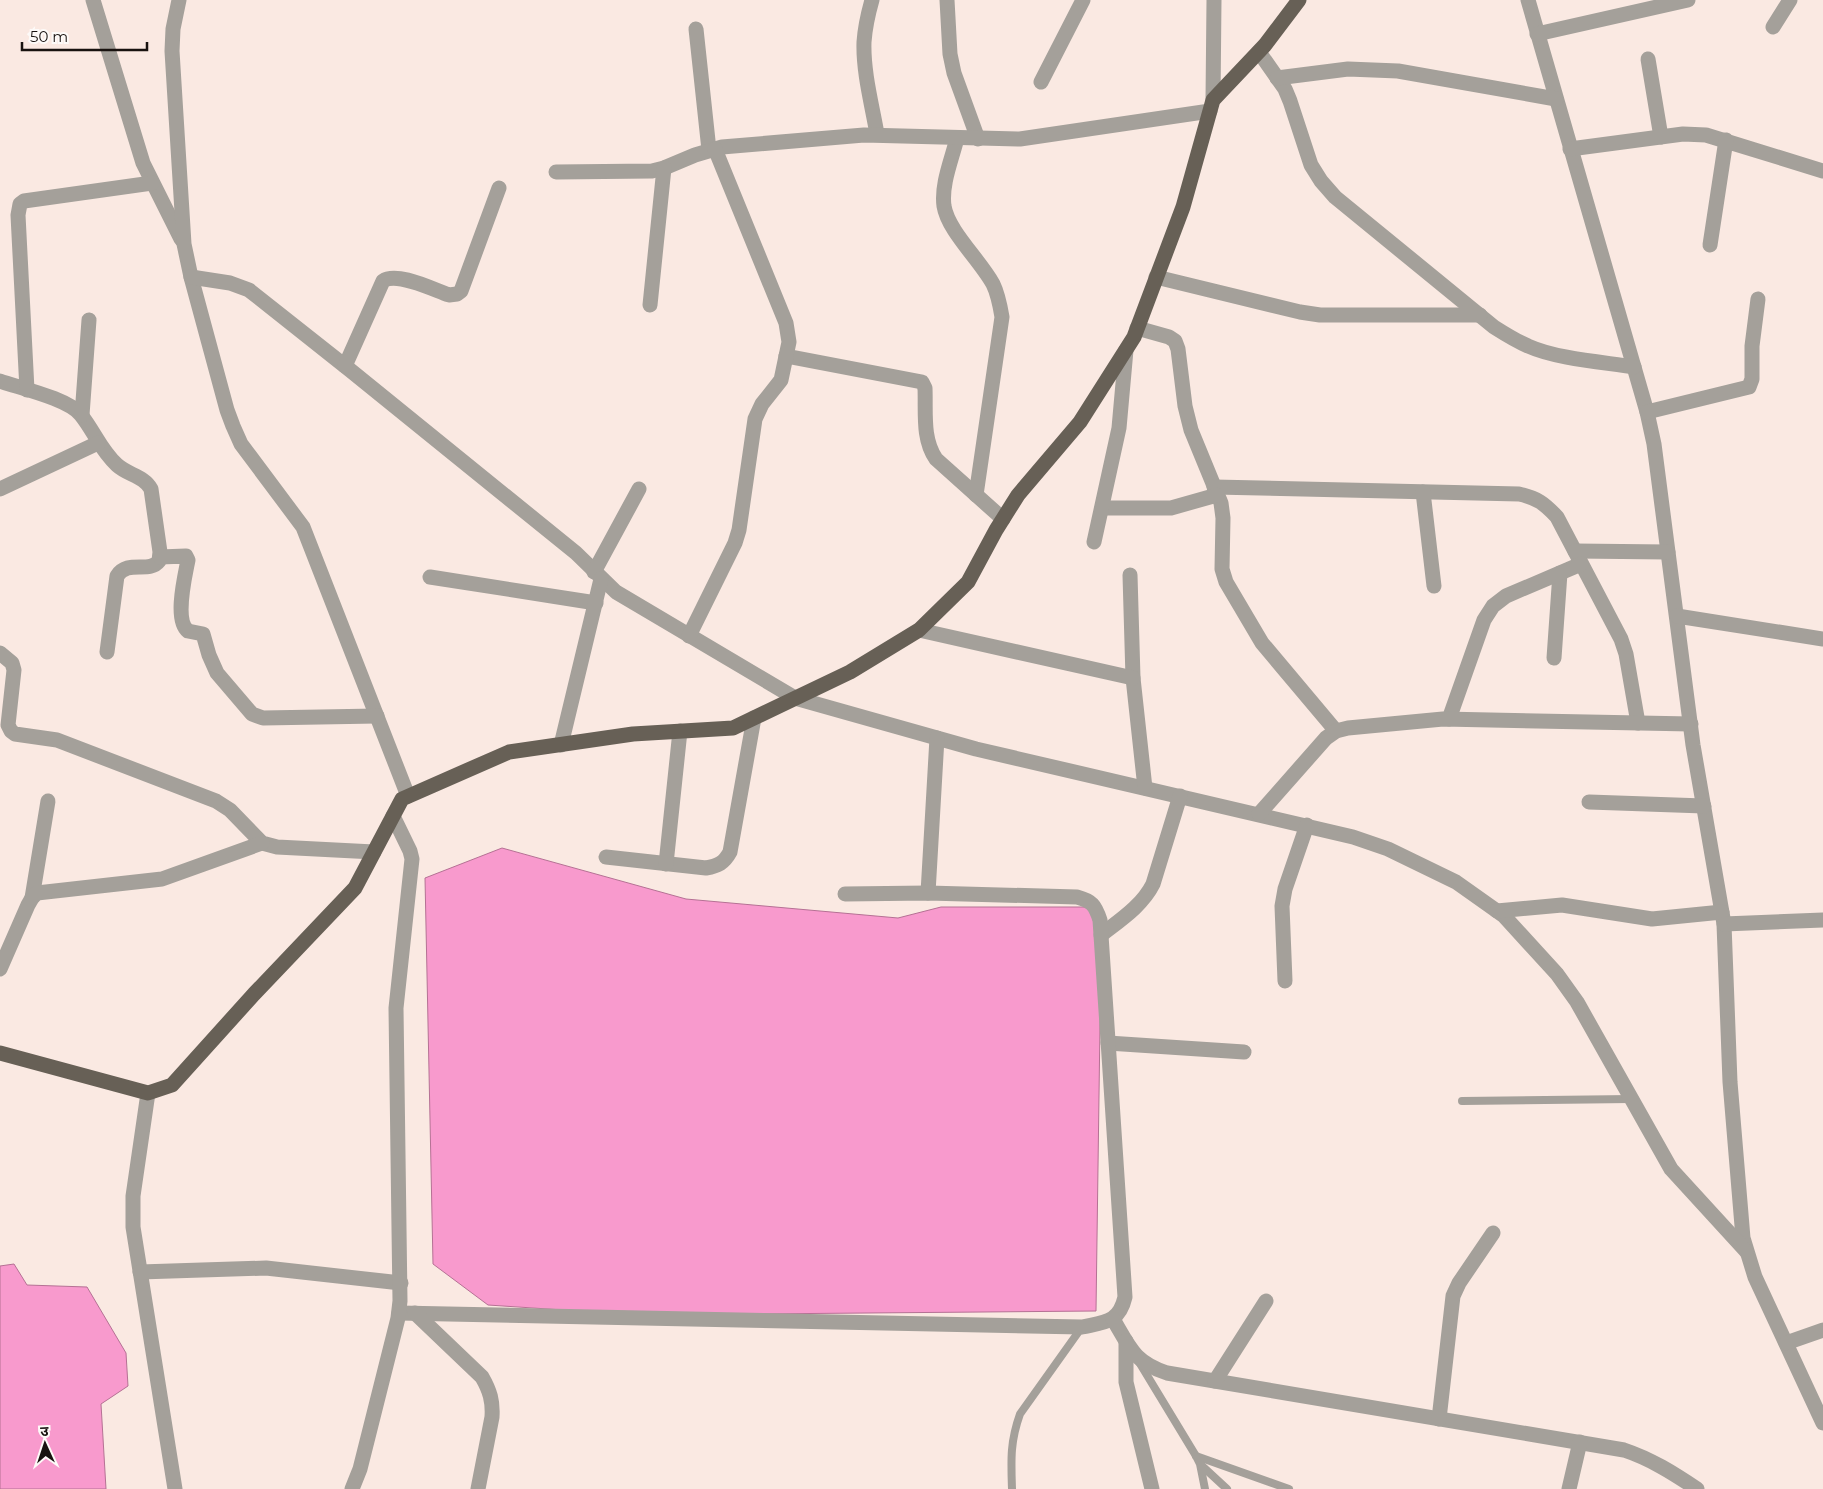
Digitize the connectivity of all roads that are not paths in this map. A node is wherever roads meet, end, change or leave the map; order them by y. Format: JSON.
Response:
{"nodes":[{"id":1,"x":93,"y":0,"type":"edge"},
{"id":2,"x":179,"y":0,"type":"edge"},
{"id":3,"x":872,"y":0,"type":"edge"},
{"id":4,"x":947,"y":0,"type":"edge"},
{"id":5,"x":1083,"y":0,"type":"edge"},
{"id":6,"x":1214,"y":0,"type":"edge"},
{"id":7,"x":1298,"y":0,"type":"edge"},
{"id":8,"x":1528,"y":0,"type":"edge"},
{"id":9,"x":1688,"y":0,"type":"edge"},
{"id":10,"x":1790,"y":0,"type":"edge"},
{"id":11,"x":1773,"y":27,"type":"dead end"},
{"id":12,"x":696,"y":29,"type":"dead end"},
{"id":13,"x":1537,"y":34,"type":"junction"},
{"id":14,"x":1259,"y":52,"type":"junction"},
{"id":15,"x":1648,"y":59,"type":"dead end"},
{"id":16,"x":1277,"y":78,"type":"junction"},
{"id":17,"x":1041,"y":82,"type":"dead end"},
{"id":18,"x":1556,"y":99,"type":"junction"},
{"id":19,"x":1212,"y":106,"type":"junction"},
{"id":20,"x":877,"y":134,"type":"junction"},
{"id":21,"x":1661,"y":137,"type":"junction"},
{"id":22,"x":958,"y":138,"type":"junction"},
{"id":23,"x":978,"y":139,"type":"junction"},
{"id":24,"x":1726,"y":140,"type":"junction"},
{"id":25,"x":712,"y":149,"type":"junction"},
{"id":26,"x":1570,"y":150,"type":"junction"},
{"id":27,"x":664,"y":168,"type":"junction"},
{"id":28,"x":1823,"y":171,"type":"edge"},
{"id":29,"x":556,"y":172,"type":"dead end"},
{"id":30,"x":152,"y":183,"type":"junction"},
{"id":31,"x":499,"y":188,"type":"dead end"},
{"id":32,"x":184,"y":244,"type":"junction"},
{"id":33,"x":1710,"y":245,"type":"dead end"},
{"id":34,"x":191,"y":277,"type":"junction"},
{"id":35,"x":1156,"y":277,"type":"junction"},
{"id":36,"x":1758,"y":299,"type":"dead end"},
{"id":37,"x":650,"y":305,"type":"dead end"},
{"id":38,"x":1480,"y":315,"type":"junction"},
{"id":39,"x":90,"y":320,"type":"dead end"},
{"id":40,"x":1137,"y":328,"type":"junction"},
{"id":41,"x":1126,"y":350,"type":"junction"},
{"id":42,"x":786,"y":356,"type":"junction"},
{"id":43,"x":345,"y":366,"type":"junction"},
{"id":44,"x":1634,"y":367,"type":"junction"},
{"id":45,"x":0,"y":381,"type":"edge"},
{"id":46,"x":27,"y":390,"type":"junction"},
{"id":47,"x":1647,"y":412,"type":"junction"},
{"id":48,"x":82,"y":415,"type":"junction"},
{"id":49,"x":98,"y":442,"type":"junction"},
{"id":50,"x":639,"y":489,"type":"dead end"},
{"id":51,"x":0,"y":490,"type":"edge"},
{"id":52,"x":1216,"y":491,"type":"junction"},
{"id":53,"x":1423,"y":492,"type":"junction"},
{"id":54,"x":976,"y":495,"type":"junction"},
{"id":55,"x":1102,"y":508,"type":"junction"},
{"id":56,"x":1003,"y":519,"type":"junction"},
{"id":57,"x":1094,"y":542,"type":"dead end"},
{"id":58,"x":1668,"y":552,"type":"junction"},
{"id":59,"x":160,"y":557,"type":"junction"},
{"id":60,"x":1578,"y":557,"type":"junction"},
{"id":61,"x":1560,"y":573,"type":"junction"},
{"id":62,"x":598,"y":575,"type":"junction"},
{"id":63,"x":1130,"y":575,"type":"dead end"},
{"id":64,"x":430,"y":577,"type":"dead end"},
{"id":65,"x":1434,"y":586,"type":"dead end"},
{"id":66,"x":596,"y":603,"type":"junction"},
{"id":67,"x":1676,"y":616,"type":"junction"},
{"id":68,"x":919,"y":630,"type":"junction"},
{"id":69,"x":689,"y":636,"type":"junction"},
{"id":70,"x":1823,"y":639,"type":"edge"},
{"id":71,"x":107,"y":652,"type":"dead end"},
{"id":72,"x":0,"y":653,"type":"edge"},
{"id":73,"x":1554,"y":658,"type":"dead end"},
{"id":74,"x":1134,"y":678,"type":"junction"},
{"id":75,"x":795,"y":698,"type":"junction"},
{"id":76,"x":377,"y":716,"type":"junction"},
{"id":77,"x":754,"y":718,"type":"junction"},
{"id":78,"x":1448,"y":719,"type":"junction"},
{"id":79,"x":1638,"y":722,"type":"junction"},
{"id":80,"x":1691,"y":724,"type":"junction"},
{"id":81,"x":680,"y":731,"type":"junction"},
{"id":82,"x":1336,"y":731,"type":"junction"},
{"id":83,"x":7,"y":735,"type":"edge"},
{"id":84,"x":937,"y":738,"type":"junction"},
{"id":85,"x":561,"y":744,"type":"junction"},
{"id":86,"x":1145,"y":788,"type":"junction"},
{"id":87,"x":408,"y":796,"type":"junction"},
{"id":88,"x":1180,"y":796,"type":"junction"},
{"id":89,"x":48,"y":801,"type":"dead end"},
{"id":90,"x":1589,"y":802,"type":"dead end"},
{"id":91,"x":1704,"y":806,"type":"junction"},
{"id":92,"x":1259,"y":814,"type":"junction"},
{"id":93,"x":393,"y":816,"type":"junction"},
{"id":94,"x":1307,"y":825,"type":"junction"},
{"id":95,"x":262,"y":843,"type":"junction"},
{"id":96,"x":374,"y":852,"type":"junction"},
{"id":97,"x":606,"y":857,"type":"dead end"},
{"id":98,"x":666,"y":864,"type":"junction"},
{"id":99,"x":928,"y":893,"type":"junction"},
{"id":100,"x":846,"y":894,"type":"dead end"},
{"id":101,"x":32,"y":898,"type":"junction"},
{"id":102,"x":1497,"y":911,"type":"junction"},
{"id":103,"x":1723,"y":918,"type":"junction"},
{"id":104,"x":1823,"y":920,"type":"edge"},
{"id":105,"x":1101,"y":935,"type":"junction"},
{"id":106,"x":0,"y":969,"type":"edge"},
{"id":107,"x":1285,"y":981,"type":"dead end"},
{"id":108,"x":1108,"y":1044,"type":"junction"},
{"id":109,"x":1244,"y":1052,"type":"dead end"},
{"id":110,"x":0,"y":1054,"type":"edge"},
{"id":111,"x":148,"y":1093,"type":"junction"},
{"id":112,"x":1631,"y":1099,"type":"junction"},
{"id":113,"x":1462,"y":1100,"type":"dead end"},
{"id":114,"x":1493,"y":1232,"type":"dead end"},
{"id":115,"x":1746,"y":1251,"type":"junction"},
{"id":116,"x":140,"y":1272,"type":"junction"},
{"id":117,"x":401,"y":1283,"type":"junction"},
{"id":118,"x":1266,"y":1301,"type":"dead end"},
{"id":119,"x":399,"y":1313,"type":"junction"},
{"id":120,"x":415,"y":1313,"type":"junction"},
{"id":121,"x":1113,"y":1320,"type":"junction"},
{"id":122,"x":1082,"y":1327,"type":"junction"},
{"id":123,"x":1823,"y":1330,"type":"edge"},
{"id":124,"x":1786,"y":1342,"type":"junction"},
{"id":125,"x":1129,"y":1346,"type":"junction"},
{"id":126,"x":1215,"y":1381,"type":"junction"},
{"id":127,"x":1439,"y":1418,"type":"junction"},
{"id":128,"x":1823,"y":1423,"type":"edge"},
{"id":129,"x":1580,"y":1442,"type":"junction"},
{"id":130,"x":1198,"y":1460,"type":"junction"},
{"id":131,"x":1674,"y":1482,"type":"edge"},
{"id":132,"x":354,"y":1487,"type":"edge"},
{"id":133,"x":175,"y":1489,"type":"edge"},
{"id":134,"x":478,"y":1489,"type":"edge"},
{"id":135,"x":1012,"y":1489,"type":"edge"},
{"id":136,"x":1152,"y":1489,"type":"edge"},
{"id":137,"x":1205,"y":1489,"type":"edge"},
{"id":138,"x":1227,"y":1489,"type":"edge"},
{"id":139,"x":1289,"y":1489,"type":"edge"},
{"id":140,"x":1569,"y":1489,"type":"edge"},
{"id":141,"x":1697,"y":1489,"type":"edge"}],
"edges":[{"from":1,"to":30,"type":"street"},
{"from":2,"to":32,"type":"street"},
{"from":3,"to":20,"type":"street"},
{"from":4,"to":23,"type":"street"},
{"from":5,"to":17,"type":"street"},
{"from":6,"to":19,"type":"street"},
{"from":7,"to":14,"type":"main road"},
{"from":8,"to":13,"type":"street"},
{"from":9,"to":13,"type":"street"},
{"from":10,"to":11,"type":"street"},
{"from":12,"to":25,"type":"street"},
{"from":13,"to":18,"type":"street"},
{"from":14,"to":16,"type":"street"},
{"from":14,"to":19,"type":"main road"},
{"from":15,"to":21,"type":"street"},
{"from":16,"to":18,"type":"street"},
{"from":16,"to":38,"type":"street"},
{"from":18,"to":26,"type":"street"},
{"from":19,"to":23,"type":"street"},
{"from":19,"to":35,"type":"main road"},
{"from":20,"to":22,"type":"street"},
{"from":20,"to":25,"type":"street"},
{"from":21,"to":24,"type":"street"},
{"from":21,"to":26,"type":"street"},
{"from":22,"to":23,"type":"street"},
{"from":22,"to":54,"type":"street"},
{"from":24,"to":28,"type":"street"},
{"from":24,"to":33,"type":"street"},
{"from":25,"to":27,"type":"street"},
{"from":25,"to":42,"type":"street"},
{"from":26,"to":44,"type":"street"},
{"from":27,"to":29,"type":"street"},
{"from":27,"to":37,"type":"street"},
{"from":30,"to":32,"type":"street"},
{"from":30,"to":46,"type":"street"},
{"from":31,"to":43,"type":"street"},
{"from":32,"to":34,"type":"street"},
{"from":34,"to":43,"type":"street"},
{"from":34,"to":76,"type":"street"},
{"from":35,"to":38,"type":"street"},
{"from":35,"to":40,"type":"main road"},
{"from":36,"to":47,"type":"street"},
{"from":38,"to":44,"type":"street"},
{"from":39,"to":48,"type":"street"},
{"from":40,"to":41,"type":"main road"},
{"from":40,"to":52,"type":"street"},
{"from":41,"to":55,"type":"street"},
{"from":41,"to":56,"type":"main road"},
{"from":42,"to":54,"type":"street"},
{"from":42,"to":69,"type":"street"},
{"from":43,"to":62,"type":"street"},
{"from":44,"to":47,"type":"street"},
{"from":45,"to":46,"type":"street"},
{"from":46,"to":48,"type":"street"},
{"from":47,"to":58,"type":"street"},
{"from":48,"to":49,"type":"street"},
{"from":49,"to":51,"type":"street"},
{"from":49,"to":59,"type":"street"},
{"from":50,"to":62,"type":"street"},
{"from":52,"to":53,"type":"street"},
{"from":52,"to":55,"type":"street"},
{"from":52,"to":82,"type":"street"},
{"from":53,"to":60,"type":"street"},
{"from":53,"to":65,"type":"street"},
{"from":54,"to":56,"type":"street"},
{"from":55,"to":57,"type":"street"},
{"from":56,"to":68,"type":"main road"},
{"from":58,"to":60,"type":"street"},
{"from":58,"to":67,"type":"street"},
{"from":59,"to":71,"type":"street"},
{"from":59,"to":76,"type":"street"},
{"from":60,"to":61,"type":"street"},
{"from":60,"to":79,"type":"street"},
{"from":61,"to":73,"type":"street"},
{"from":61,"to":78,"type":"street"},
{"from":62,"to":66,"type":"street"},
{"from":62,"to":69,"type":"street"},
{"from":63,"to":74,"type":"street"},
{"from":64,"to":66,"type":"street"},
{"from":66,"to":85,"type":"street"},
{"from":67,"to":70,"type":"street"},
{"from":67,"to":80,"type":"street"},
{"from":68,"to":74,"type":"street"},
{"from":68,"to":75,"type":"main road"},
{"from":69,"to":75,"type":"street"},
{"from":72,"to":83,"type":"street"},
{"from":74,"to":86,"type":"street"},
{"from":75,"to":77,"type":"main road"},
{"from":75,"to":84,"type":"street"},
{"from":76,"to":87,"type":"street"},
{"from":77,"to":81,"type":"main road"},
{"from":77,"to":98,"type":"street"},
{"from":78,"to":79,"type":"street"},
{"from":78,"to":82,"type":"street"},
{"from":79,"to":80,"type":"street"},
{"from":80,"to":91,"type":"street"},
{"from":81,"to":85,"type":"main road"},
{"from":81,"to":98,"type":"street"},
{"from":82,"to":92,"type":"street"},
{"from":83,"to":95,"type":"street"},
{"from":84,"to":86,"type":"street"},
{"from":84,"to":99,"type":"street"},
{"from":85,"to":87,"type":"main road"},
{"from":86,"to":88,"type":"street"},
{"from":87,"to":93,"type":"main road"},
{"from":88,"to":92,"type":"street"},
{"from":88,"to":105,"type":"street"},
{"from":89,"to":101,"type":"street"},
{"from":90,"to":91,"type":"street"},
{"from":91,"to":103,"type":"street"},
{"from":92,"to":94,"type":"street"},
{"from":93,"to":96,"type":"main road"},
{"from":93,"to":117,"type":"street"},
{"from":94,"to":102,"type":"street"},
{"from":94,"to":107,"type":"street"},
{"from":95,"to":96,"type":"street"},
{"from":95,"to":101,"type":"street"},
{"from":96,"to":111,"type":"main road"},
{"from":97,"to":98,"type":"street"},
{"from":99,"to":100,"type":"street"},
{"from":99,"to":105,"type":"street"},
{"from":101,"to":106,"type":"street"},
{"from":102,"to":103,"type":"street"},
{"from":102,"to":112,"type":"street"},
{"from":103,"to":104,"type":"street"},
{"from":103,"to":115,"type":"street"},
{"from":105,"to":108,"type":"street"},
{"from":108,"to":109,"type":"street"},
{"from":108,"to":121,"type":"street"},
{"from":110,"to":111,"type":"main road"},
{"from":111,"to":116,"type":"street"},
{"from":112,"to":113,"type":"lane"},
{"from":112,"to":115,"type":"street"},
{"from":114,"to":127,"type":"street"},
{"from":115,"to":124,"type":"street"},
{"from":116,"to":117,"type":"street"},
{"from":116,"to":133,"type":"street"},
{"from":117,"to":119,"type":"street"},
{"from":118,"to":126,"type":"street"},
{"from":119,"to":120,"type":"street"},
{"from":119,"to":132,"type":"street"},
{"from":120,"to":122,"type":"street"},
{"from":120,"to":134,"type":"street"},
{"from":121,"to":122,"type":"street"},
{"from":121,"to":125,"type":"street"},
{"from":122,"to":135,"type":"lane"},
{"from":123,"to":124,"type":"street"},
{"from":124,"to":128,"type":"street"},
{"from":125,"to":126,"type":"street"},
{"from":125,"to":130,"type":"lane"},
{"from":125,"to":136,"type":"street"},
{"from":126,"to":127,"type":"street"},
{"from":127,"to":129,"type":"street"},
{"from":129,"to":131,"type":"street"},
{"from":129,"to":140,"type":"street"},
{"from":130,"to":137,"type":"lane"},
{"from":130,"to":138,"type":"lane"},
{"from":130,"to":139,"type":"lane"},
{"from":131,"to":141,"type":"street"}]}
